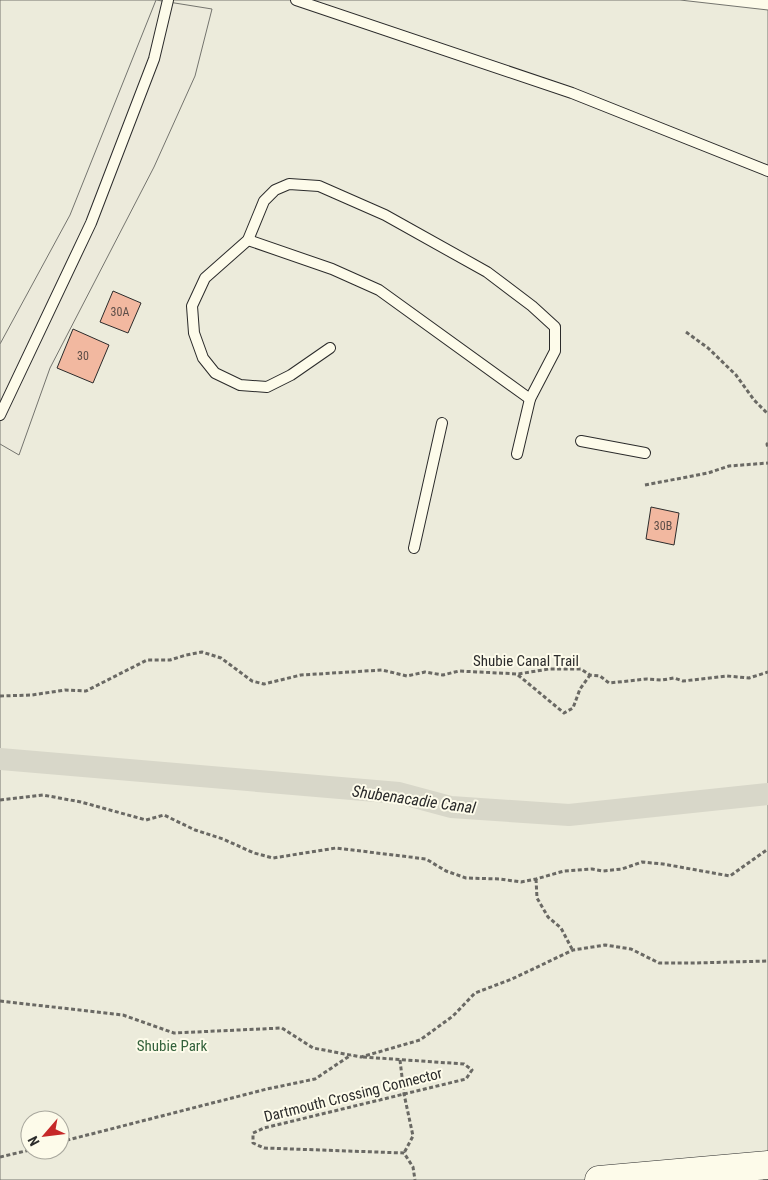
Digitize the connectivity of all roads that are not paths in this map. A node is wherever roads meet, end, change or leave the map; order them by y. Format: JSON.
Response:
{"nodes":[{"id":1,"x":168,"y":0,"type":"edge"},
{"id":2,"x":296,"y":0,"type":"edge"},
{"id":3,"x":768,"y":171,"type":"edge"},
{"id":4,"x":248,"y":240,"type":"junction"},
{"id":5,"x":330,"y":348,"type":"dead end"},
{"id":6,"x":530,"y":399,"type":"junction"},
{"id":7,"x":0,"y":415,"type":"edge"},
{"id":8,"x":442,"y":424,"type":"dead end"},
{"id":9,"x":581,"y":441,"type":"dead end"},
{"id":10,"x":645,"y":453,"type":"dead end"},
{"id":11,"x":518,"y":454,"type":"dead end"},
{"id":12,"x":414,"y":548,"type":"dead end"},
{"id":13,"x":768,"y":1165,"type":"edge"},
{"id":14,"x":599,"y":1180,"type":"edge"}],
"edges":[{"from":1,"to":7,"type":"lane"},
{"from":2,"to":3,"type":"lane"},
{"from":4,"to":5,"type":"lane"},
{"from":4,"to":6,"type":"lane"},
{"from":4,"to":6,"type":"lane"},
{"from":6,"to":11,"type":"lane"},
{"from":8,"to":12,"type":"lane"},
{"from":9,"to":10,"type":"lane"},
{"from":13,"to":14,"type":"highway"}]}
